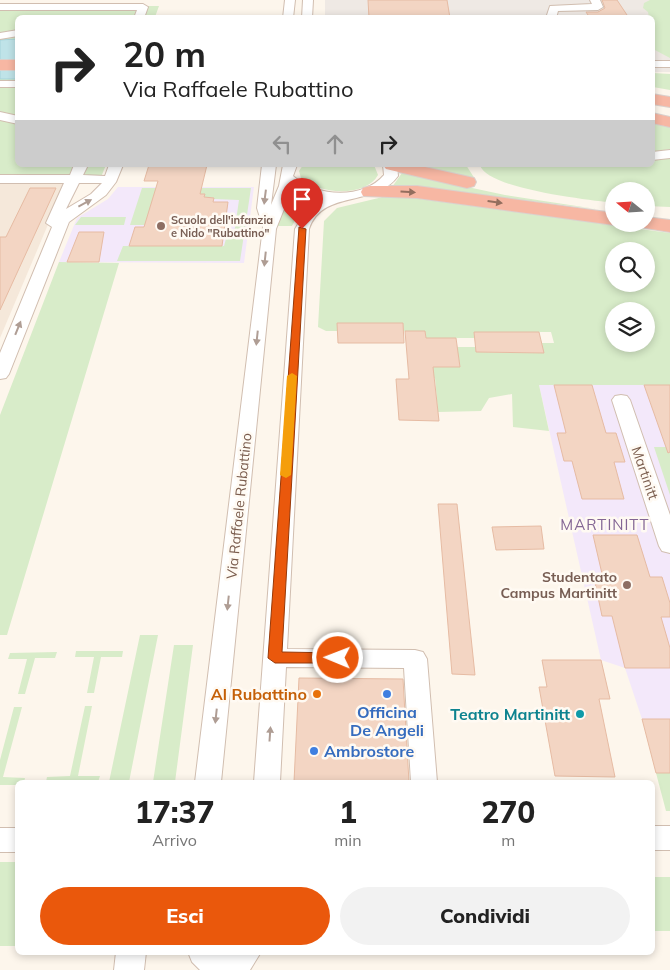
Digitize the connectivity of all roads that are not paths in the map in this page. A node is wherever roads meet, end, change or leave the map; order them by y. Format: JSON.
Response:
{"nodes":[{"id":1,"x":290,"y":0,"type":"edge"},
{"id":2,"x":308,"y":0,"type":"edge"},
{"id":3,"x":594,"y":0,"type":"edge"},
{"id":4,"x":0,"y":7,"type":"edge"},
{"id":5,"x":140,"y":15,"type":"edge"},
{"id":6,"x":288,"y":15,"type":"edge"},
{"id":7,"x":307,"y":15,"type":"edge"},
{"id":8,"x":552,"y":15,"type":"edge"},
{"id":9,"x":12,"y":18,"type":"dead end"},
{"id":10,"x":15,"y":18,"type":"edge"},
{"id":11,"x":15,"y":34,"type":"edge"},
{"id":12,"x":0,"y":36,"type":"edge"},
{"id":13,"x":655,"y":64,"type":"edge"},
{"id":14,"x":670,"y":64,"type":"edge"},
{"id":15,"x":0,"y":65,"type":"edge"},
{"id":16,"x":15,"y":65,"type":"edge"},
{"id":17,"x":0,"y":76,"type":"edge"},
{"id":18,"x":15,"y":76,"type":"edge"},
{"id":19,"x":0,"y":84,"type":"edge"},
{"id":20,"x":15,"y":84,"type":"edge"},
{"id":21,"x":655,"y":100,"type":"edge"},
{"id":22,"x":670,"y":102,"type":"edge"},
{"id":23,"x":655,"y":114,"type":"edge"},
{"id":24,"x":0,"y":116,"type":"edge"},
{"id":25,"x":670,"y":116,"type":"edge"},
{"id":26,"x":15,"y":119,"type":"edge"},
{"id":27,"x":655,"y":119,"type":"edge"},
{"id":28,"x":670,"y":122,"type":"edge"},
{"id":29,"x":670,"y":154,"type":"edge"},
{"id":30,"x":655,"y":156,"type":"edge"},
{"id":31,"x":81,"y":167,"type":"edge"},
{"id":32,"x":115,"y":167,"type":"edge"},
{"id":33,"x":269,"y":167,"type":"edge"},
{"id":34,"x":391,"y":167,"type":"edge"},
{"id":35,"x":401,"y":167,"type":"edge"},
{"id":36,"x":471,"y":167,"type":"edge"},
{"id":37,"x":289,"y":171,"type":"edge"},
{"id":38,"x":0,"y":179,"type":"edge"},
{"id":39,"x":75,"y":179,"type":"junction"},
{"id":40,"x":100,"y":179,"type":"dead end"},
{"id":41,"x":491,"y":185,"type":"junction"},
{"id":42,"x":370,"y":192,"type":"junction"},
{"id":43,"x":341,"y":196,"type":"junction"},
{"id":44,"x":605,"y":206,"type":"edge"},
{"id":45,"x":655,"y":209,"type":"edge"},
{"id":46,"x":670,"y":210,"type":"edge"},
{"id":47,"x":655,"y":215,"type":"edge"},
{"id":48,"x":670,"y":216,"type":"edge"},
{"id":49,"x":605,"y":218,"type":"edge"},
{"id":50,"x":655,"y":224,"type":"edge"},
{"id":51,"x":670,"y":225,"type":"edge"},
{"id":52,"x":269,"y":229,"type":"junction"},
{"id":53,"x":41,"y":250,"type":"dead end"},
{"id":54,"x":0,"y":374,"type":"edge"},
{"id":55,"x":621,"y":400,"type":"dead end"},
{"id":56,"x":670,"y":546,"type":"edge"},
{"id":57,"x":275,"y":658,"type":"junction"},
{"id":58,"x":208,"y":780,"type":"edge"},
{"id":59,"x":267,"y":780,"type":"edge"},
{"id":60,"x":424,"y":780,"type":"edge"},
{"id":61,"x":655,"y":838,"type":"edge"},
{"id":62,"x":670,"y":838,"type":"edge"},
{"id":63,"x":0,"y":840,"type":"edge"},
{"id":64,"x":15,"y":840,"type":"edge"},
{"id":65,"x":131,"y":955,"type":"edge"},
{"id":66,"x":206,"y":955,"type":"edge"},
{"id":67,"x":243,"y":955,"type":"edge"},
{"id":68,"x":129,"y":970,"type":"edge"},
{"id":69,"x":222,"y":970,"type":"edge"},
{"id":70,"x":230,"y":970,"type":"edge"}],
"edges":[{"from":1,"to":6,"type":"street"},
{"from":2,"to":7,"type":"street"},
{"from":3,"to":8,"type":"street"},
{"from":4,"to":5,"type":"street"},
{"from":9,"to":10,"type":"street"},
{"from":11,"to":12,"type":"street"},
{"from":13,"to":14,"type":"street"},
{"from":15,"to":16,"type":"highway"},
{"from":17,"to":18,"type":"highway"},
{"from":19,"to":20,"type":"street"},
{"from":21,"to":22,"type":"highway"},
{"from":23,"to":25,"type":"highway"},
{"from":24,"to":26,"type":"street"},
{"from":27,"to":28,"type":"highway"},
{"from":29,"to":30,"type":"street"},
{"from":31,"to":39,"type":"street"},
{"from":54,"to":32,"type":"street","one_way":true},
{"from":33,"to":52,"type":"street","name":"Via Raffaele Rubattino","one_way":true},
{"from":34,"to":42,"type":"street","name":"Via Raffaele Rubattino"},
{"from":35,"to":41,"type":"highway"},
{"from":36,"to":41,"type":"highway"},
{"from":37,"to":43,"type":"street","name":"Via Raffaele Rubattino"},
{"from":37,"to":52,"type":"street","name":"Via Raffaele Rubattino"},
{"from":38,"to":39,"type":"street"},
{"from":39,"to":40,"type":"street"},
{"from":39,"to":53,"type":"street"},
{"from":41,"to":44,"type":"highway"},
{"from":42,"to":43,"type":"street","name":"Via Raffaele Rubattino"},
{"from":42,"to":49,"type":"highway","one_way":true},
{"from":43,"to":57,"type":"street","name":"Via Raffaele Rubattino"},
{"from":45,"to":46,"type":"highway"},
{"from":47,"to":48,"type":"highway"},
{"from":50,"to":51,"type":"highway"},
{"from":52,"to":58,"type":"street","name":"Via Raffaele Rubattino","one_way":true},
{"from":55,"to":56,"type":"street","name":"Martinitt"},
{"from":59,"to":57,"type":"street","name":"Via Raffaele Rubattino","one_way":true},
{"from":57,"to":60,"type":"street"},
{"from":61,"to":62,"type":"street"},
{"from":63,"to":64,"type":"street"},
{"from":65,"to":68,"type":"street"},
{"from":66,"to":69,"type":"street"},
{"from":67,"to":70,"type":"street"}]}
